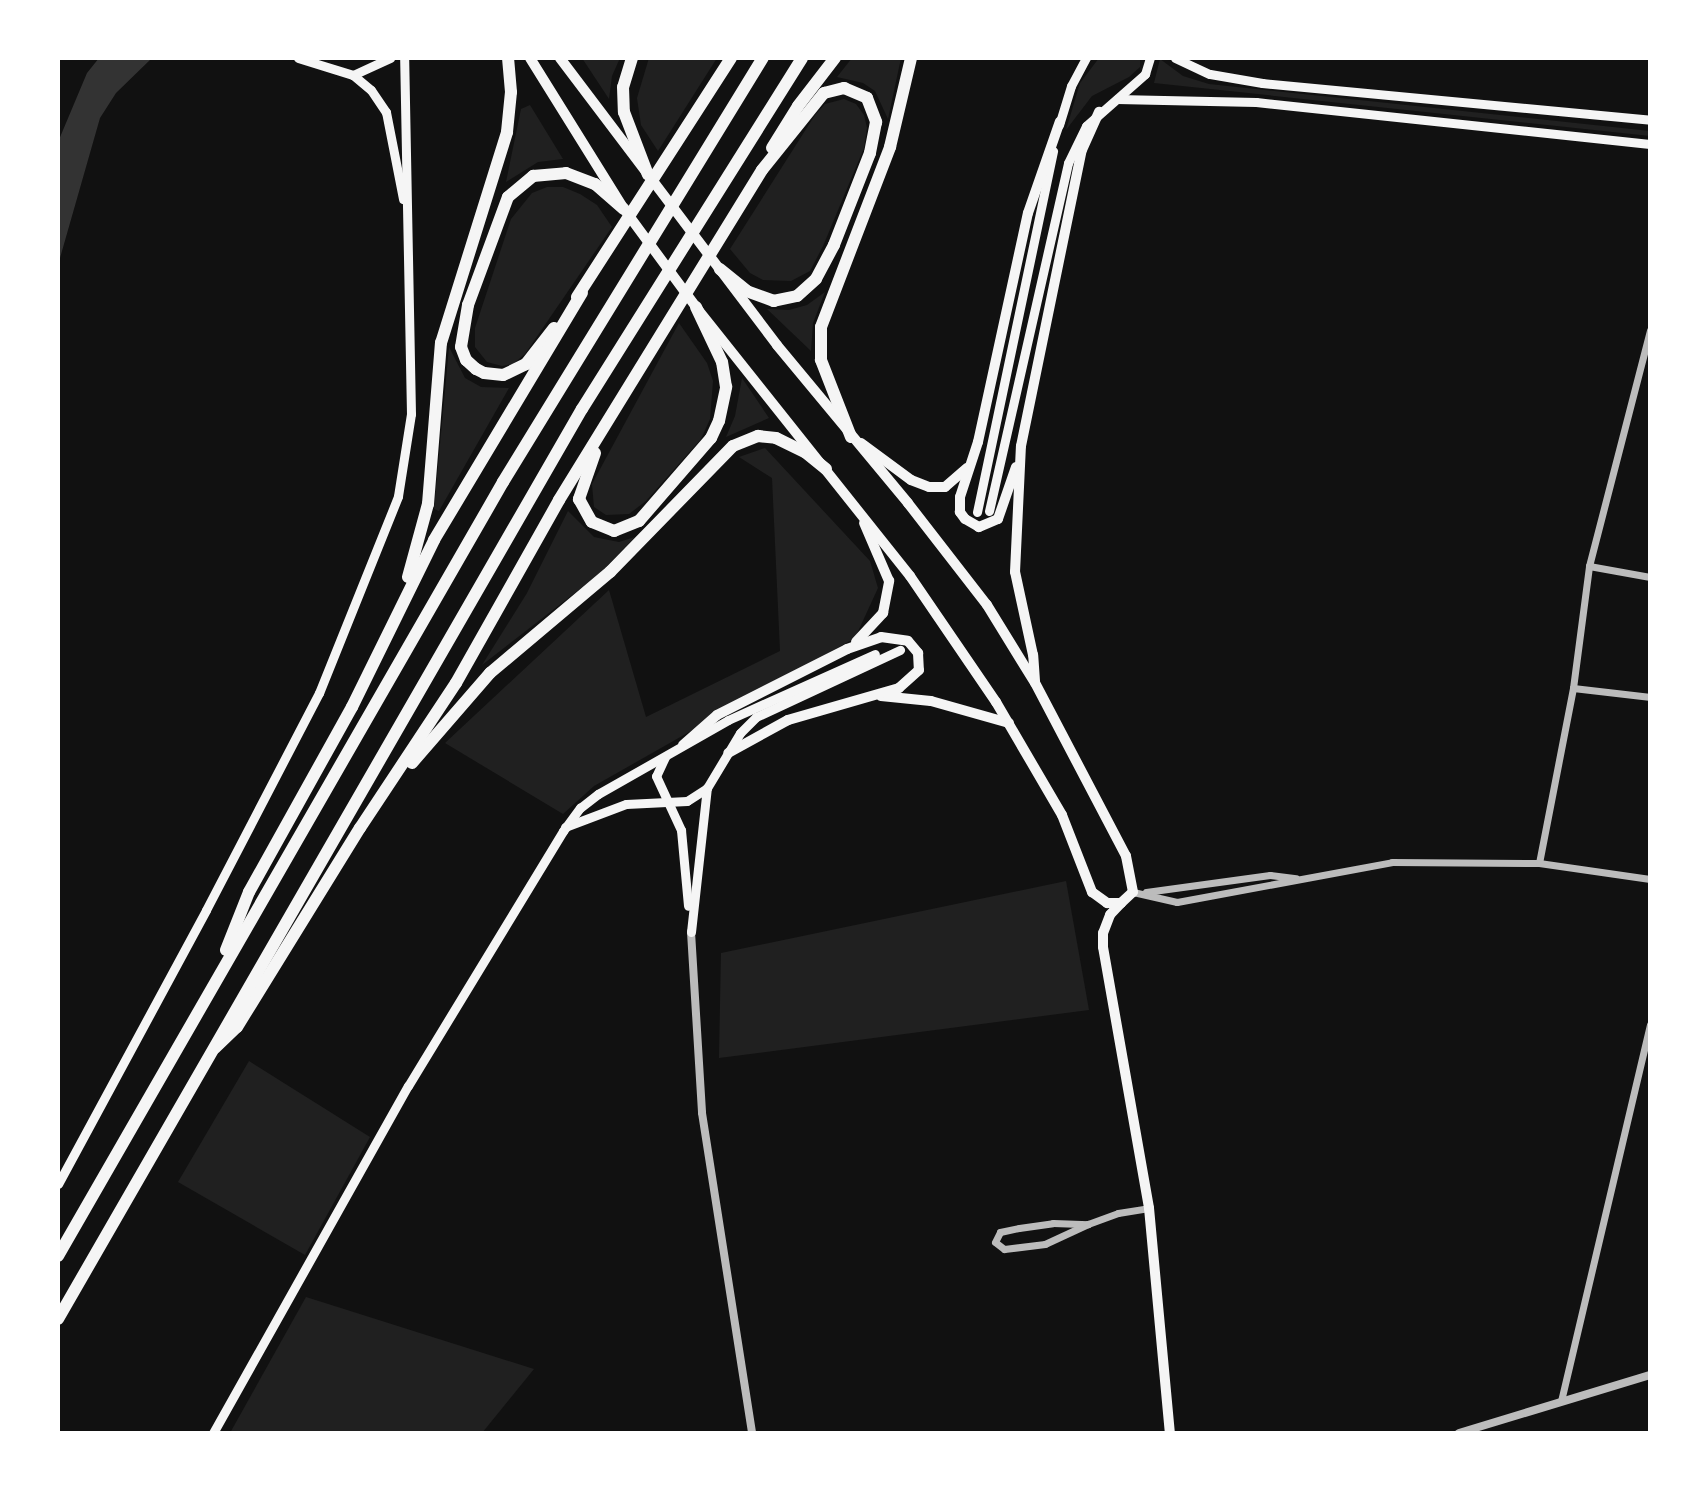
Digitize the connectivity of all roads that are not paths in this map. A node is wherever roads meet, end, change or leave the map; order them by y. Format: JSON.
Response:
{"nodes":[{"id":1,"x":298,"y":58,"type":"edge"},
{"id":2,"x":330,"y":58,"type":"edge"},
{"id":3,"x":390,"y":58,"type":"edge"},
{"id":4,"x":404,"y":58,"type":"edge"},
{"id":5,"x":508,"y":58,"type":"edge"},
{"id":6,"x":530,"y":58,"type":"edge"},
{"id":7,"x":560,"y":58,"type":"edge"},
{"id":8,"x":632,"y":58,"type":"edge"},
{"id":9,"x":734,"y":58,"type":"edge"},
{"id":10,"x":763,"y":58,"type":"edge"},
{"id":11,"x":802,"y":58,"type":"edge"},
{"id":12,"x":835,"y":58,"type":"edge"},
{"id":13,"x":911,"y":58,"type":"edge"},
{"id":14,"x":1086,"y":58,"type":"edge"},
{"id":15,"x":1150,"y":58,"type":"edge"},
{"id":16,"x":1175,"y":58,"type":"edge"},
{"id":17,"x":337,"y":71,"type":"junction"},
{"id":18,"x":353,"y":75,"type":"junction"},
{"id":19,"x":1117,"y":99,"type":"junction"},
{"id":20,"x":1099,"y":112,"type":"junction"},
{"id":21,"x":1650,"y":120,"type":"edge"},
{"id":22,"x":1060,"y":121,"type":"junction"},
{"id":23,"x":1650,"y":144,"type":"edge"},
{"id":24,"x":762,"y":170,"type":"junction"},
{"id":25,"x":648,"y":175,"type":"junction"},
{"id":26,"x":624,"y":209,"type":"junction"},
{"id":27,"x":407,"y":223,"type":"junction"},
{"id":28,"x":720,"y":269,"type":"junction"},
{"id":29,"x":582,"y":293,"type":"junction"},
{"id":30,"x":696,"y":307,"type":"junction"},
{"id":31,"x":1650,"y":330,"type":"edge"},
{"id":32,"x":607,"y":424,"type":"junction"},
{"id":33,"x":851,"y":437,"type":"junction"},
{"id":34,"x":1021,"y":446,"type":"junction"},
{"id":35,"x":973,"y":460,"type":"junction"},
{"id":36,"x":826,"y":469,"type":"junction"},
{"id":37,"x":857,"y":507,"type":"junction"},
{"id":38,"x":989,"y":511,"type":"dead end"},
{"id":39,"x":977,"y":512,"type":"dead end"},
{"id":40,"x":1589,"y":566,"type":"junction"},
{"id":41,"x":1650,"y":577,"type":"edge"},
{"id":42,"x":847,"y":649,"type":"junction"},
{"id":43,"x":900,"y":650,"type":"dead end"},
{"id":44,"x":875,"y":654,"type":"dead end"},
{"id":45,"x":375,"y":662,"type":"junction"},
{"id":46,"x":1035,"y":683,"type":"junction"},
{"id":47,"x":1573,"y":688,"type":"junction"},
{"id":48,"x":875,"y":695,"type":"junction"},
{"id":49,"x":1650,"y":697,"type":"edge"},
{"id":50,"x":1009,"y":723,"type":"junction"},
{"id":51,"x":683,"y":745,"type":"junction"},
{"id":52,"x":728,"y":753,"type":"junction"},
{"id":53,"x":667,"y":754,"type":"junction"},
{"id":54,"x":707,"y":788,"type":"junction"},
{"id":55,"x":669,"y":803,"type":"junction"},
{"id":56,"x":565,"y":827,"type":"junction"},
{"id":57,"x":360,"y":828,"type":"junction"},
{"id":58,"x":1539,"y":863,"type":"junction"},
{"id":59,"x":1650,"y":879,"type":"edge"},
{"id":60,"x":1304,"y":880,"type":"junction"},
{"id":61,"x":1139,"y":892,"type":"junction"},
{"id":62,"x":1121,"y":903,"type":"junction"},
{"id":63,"x":691,"y":932,"type":"junction"},
{"id":64,"x":219,"y":974,"type":"junction"},
{"id":65,"x":1650,"y":1024,"type":"edge"},
{"id":66,"x":215,"y":1048,"type":"junction"},
{"id":67,"x":58,"y":1184,"type":"edge"},
{"id":68,"x":1149,"y":1208,"type":"junction"},
{"id":69,"x":1088,"y":1224,"type":"junction"},
{"id":70,"x":58,"y":1256,"type":"edge"},
{"id":71,"x":58,"y":1319,"type":"edge"},
{"id":72,"x":1650,"y":1375,"type":"edge"},
{"id":73,"x":1561,"y":1401,"type":"junction"},
{"id":74,"x":213,"y":1433,"type":"edge"},
{"id":75,"x":752,"y":1433,"type":"edge"},
{"id":76,"x":1170,"y":1433,"type":"edge"},
{"id":77,"x":1459,"y":1433,"type":"edge"}],
"edges":[{"from":1,"to":17,"type":"main road"},
{"from":2,"to":17,"type":"main road"},
{"from":3,"to":18,"type":"main road"},
{"from":4,"to":27,"type":"main road"},
{"from":5,"to":45,"type":"highway"},
{"from":6,"to":26,"type":"main road"},
{"from":7,"to":25,"type":"main road"},
{"from":8,"to":25,"type":"highway"},
{"from":9,"to":29,"type":"highway"},
{"from":10,"to":64,"type":"highway"},
{"from":11,"to":66,"type":"highway"},
{"from":12,"to":24,"type":"highway"},
{"from":13,"to":33,"type":"highway"},
{"from":14,"to":22,"type":"main road"},
{"from":15,"to":19,"type":"main road"},
{"from":16,"to":21,"type":"main road"},
{"from":17,"to":18,"type":"main road"},
{"from":18,"to":27,"type":"main road"},
{"from":19,"to":20,"type":"main road"},
{"from":19,"to":23,"type":"main road"},
{"from":20,"to":34,"type":"main road"},
{"from":20,"to":38,"type":"main road"},
{"from":22,"to":35,"type":"main road"},
{"from":22,"to":39,"type":"main road"},
{"from":24,"to":28,"type":"highway"},
{"from":24,"to":32,"type":"highway"},
{"from":25,"to":28,"type":"main road"},
{"from":26,"to":29,"type":"highway"},
{"from":26,"to":30,"type":"main road"},
{"from":27,"to":67,"type":"main road"},
{"from":28,"to":33,"type":"main road"},
{"from":29,"to":45,"type":"highway"},
{"from":30,"to":32,"type":"highway"},
{"from":30,"to":36,"type":"main road"},
{"from":31,"to":40,"type":"street"},
{"from":32,"to":57,"type":"highway"},
{"from":33,"to":35,"type":"main road"},
{"from":33,"to":46,"type":"main road"},
{"from":34,"to":35,"type":"main road"},
{"from":34,"to":46,"type":"main road"},
{"from":36,"to":37,"type":"main road"},
{"from":36,"to":57,"type":"highway"},
{"from":37,"to":42,"type":"main road"},
{"from":37,"to":50,"type":"main road"},
{"from":40,"to":41,"type":"street"},
{"from":40,"to":47,"type":"street"},
{"from":42,"to":48,"type":"main road"},
{"from":42,"to":51,"type":"main road"},
{"from":43,"to":52,"type":"main road"},
{"from":44,"to":51,"type":"main road"},
{"from":45,"to":64,"type":"highway"},
{"from":46,"to":61,"type":"main road"},
{"from":47,"to":49,"type":"street"},
{"from":47,"to":58,"type":"street"},
{"from":48,"to":50,"type":"main road"},
{"from":48,"to":52,"type":"main road"},
{"from":50,"to":62,"type":"main road"},
{"from":51,"to":53,"type":"main road"},
{"from":52,"to":54,"type":"main road"},
{"from":53,"to":55,"type":"main road"},
{"from":53,"to":56,"type":"main road"},
{"from":54,"to":55,"type":"main road"},
{"from":54,"to":63,"type":"main road"},
{"from":55,"to":56,"type":"main road"},
{"from":55,"to":63,"type":"main road"},
{"from":56,"to":74,"type":"main road"},
{"from":57,"to":66,"type":"highway"},
{"from":58,"to":59,"type":"street"},
{"from":58,"to":60,"type":"street"},
{"from":60,"to":61,"type":"street"},
{"from":60,"to":61,"type":"street"},
{"from":61,"to":62,"type":"main road"},
{"from":62,"to":68,"type":"main road"},
{"from":63,"to":75,"type":"street"},
{"from":64,"to":70,"type":"highway"},
{"from":65,"to":73,"type":"street"},
{"from":66,"to":71,"type":"highway"},
{"from":68,"to":69,"type":"street"},
{"from":68,"to":76,"type":"main road"},
{"from":69,"to":69,"type":"street"},
{"from":72,"to":73,"type":"street"},
{"from":73,"to":77,"type":"street"}]}
